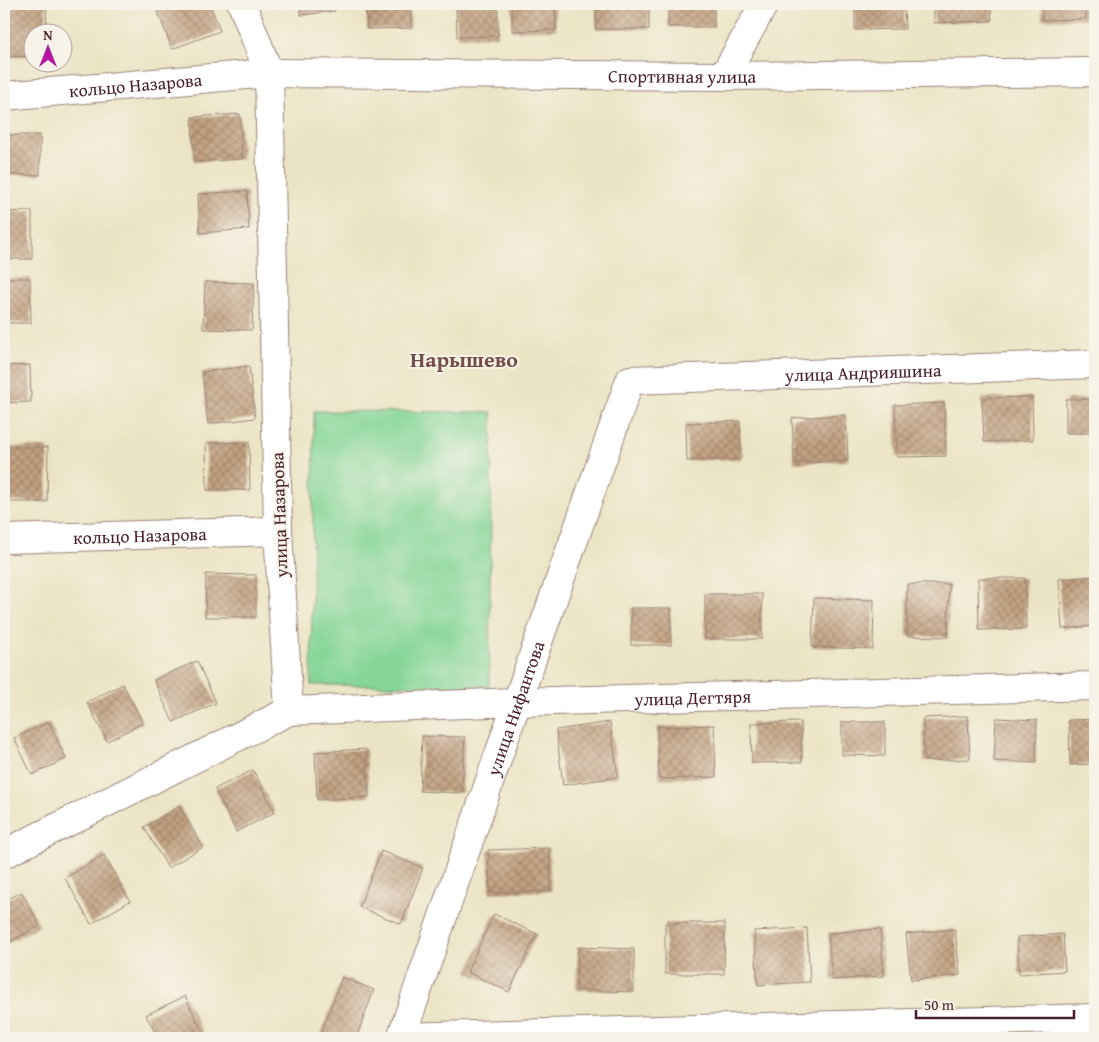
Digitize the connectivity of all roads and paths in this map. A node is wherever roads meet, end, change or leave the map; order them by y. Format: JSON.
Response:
{"nodes":[{"id":1,"x":242,"y":4,"type":"edge"},
{"id":2,"x":764,"y":4,"type":"edge"},
{"id":3,"x":1095,"y":72,"type":"edge"},
{"id":4,"x":269,"y":73,"type":"junction"},
{"id":5,"x":724,"y":76,"type":"junction"},
{"id":6,"x":4,"y":96,"type":"edge"},
{"id":7,"x":1095,"y":364,"type":"edge"},
{"id":8,"x":630,"y":380,"type":"joint"},
{"id":9,"x":278,"y":531,"type":"junction"},
{"id":10,"x":4,"y":539,"type":"edge"},
{"id":11,"x":1095,"y":686,"type":"edge"},
{"id":12,"x":517,"y":702,"type":"junction"},
{"id":13,"x":290,"y":711,"type":"junction"},
{"id":14,"x":4,"y":854,"type":"edge"},
{"id":15,"x":1095,"y":1018,"type":"edge"},
{"id":16,"x":402,"y":1038,"type":"edge"}],
"edges":[{"from":1,"to":4,"type":"street","name":"улица Назарова"},
{"from":2,"to":5,"type":"street"},
{"from":3,"to":5,"type":"street","name":"Спортивная улица"},
{"from":4,"to":5,"type":"street","name":"Спортивная улица"},
{"from":4,"to":6,"type":"street","name":"кольцо Назарова"},
{"from":4,"to":9,"type":"street","name":"улица Назарова"},
{"from":7,"to":8,"type":"street","name":"улица Андрияшина"},
{"from":8,"to":12,"type":"street","name":"улица Нифантова"},
{"from":9,"to":10,"type":"street","name":"кольцо Назарова"},
{"from":9,"to":13,"type":"street","name":"улица Назарова"},
{"from":11,"to":12,"type":"street","name":"улица Дегтяря"},
{"from":12,"to":13,"type":"street","name":"улица Дегтяря"},
{"from":12,"to":16,"type":"street","name":"улица Нифантова"},
{"from":13,"to":14,"type":"street"},
{"from":15,"to":16,"type":"street"}]}
